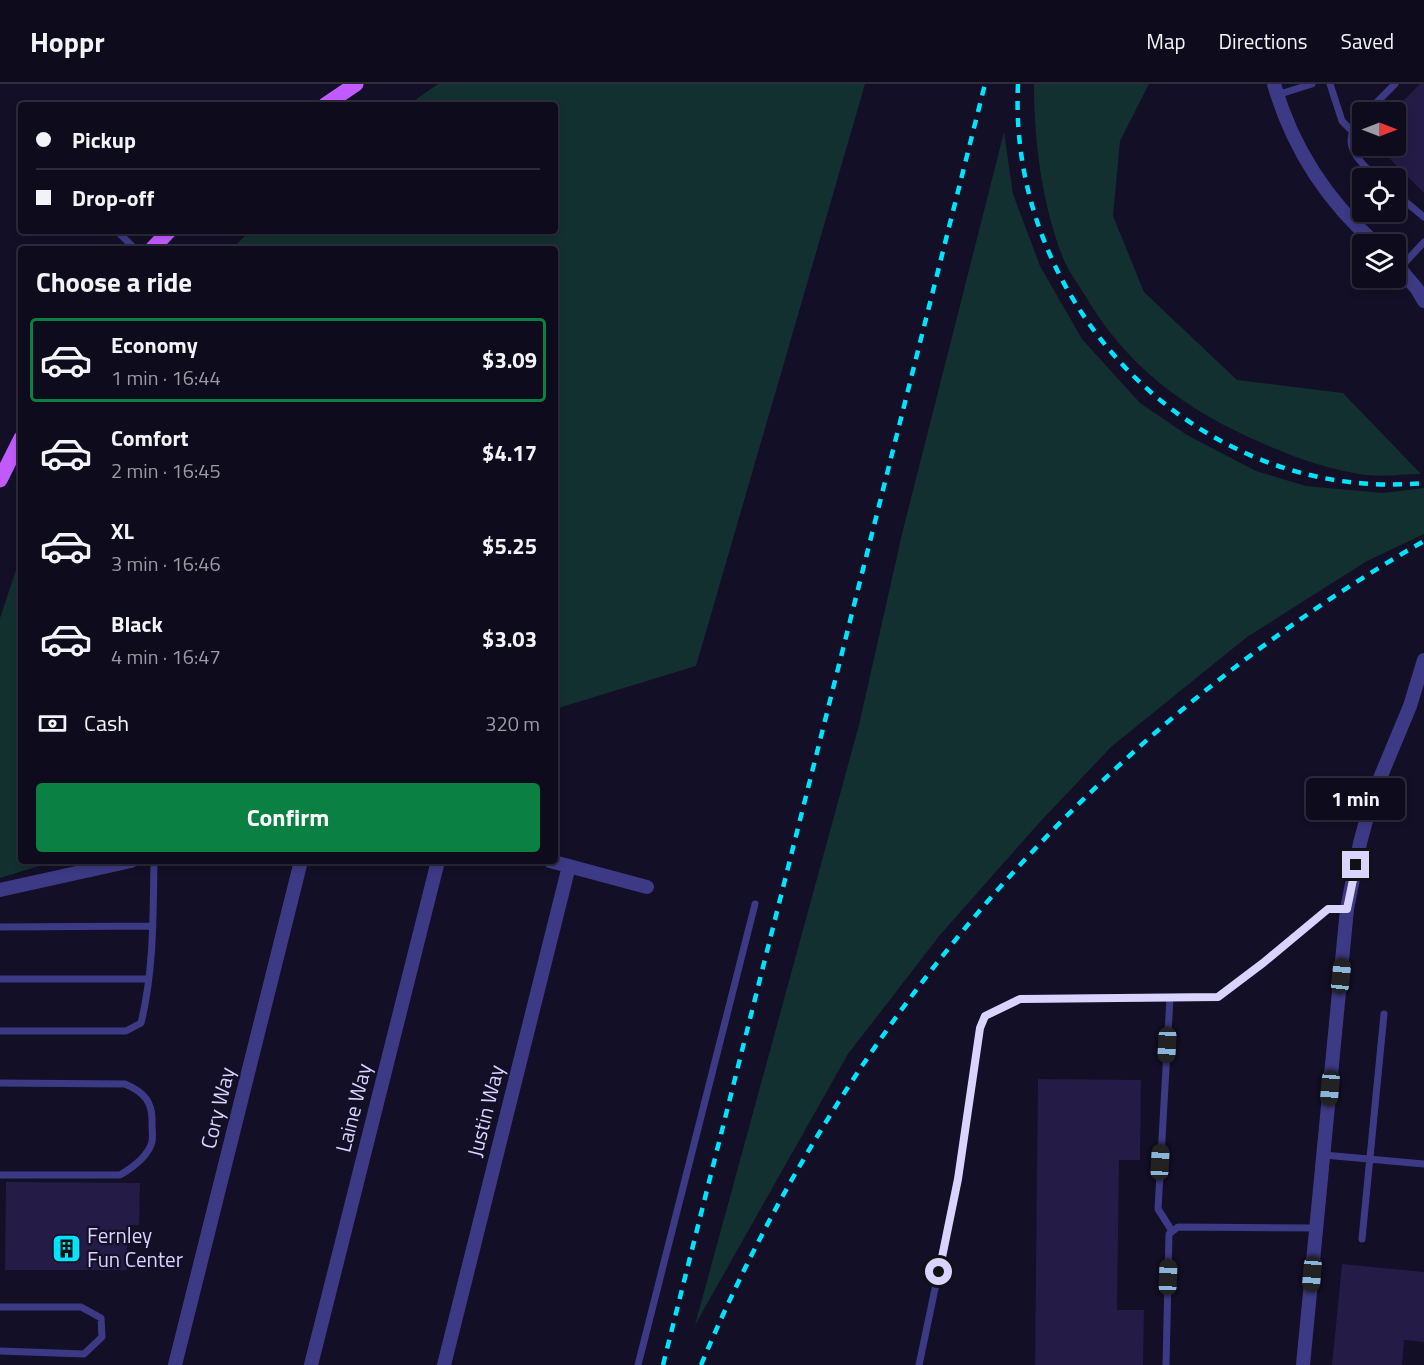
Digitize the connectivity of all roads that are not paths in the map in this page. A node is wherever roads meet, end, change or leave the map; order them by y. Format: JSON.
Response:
{"nodes":[{"id":1,"x":356,"y":84,"type":"edge"},
{"id":2,"x":1312,"y":84,"type":"edge"},
{"id":3,"x":1330,"y":84,"type":"edge"},
{"id":4,"x":1395,"y":84,"type":"edge"},
{"id":5,"x":1275,"y":90,"type":"edge"},
{"id":6,"x":329,"y":102,"type":"edge"},
{"id":7,"x":1377,"y":102,"type":"edge"},
{"id":8,"x":1352,"y":130,"type":"edge"},
{"id":9,"x":1357,"y":156,"type":"edge"},
{"id":10,"x":1368,"y":168,"type":"edge"},
{"id":11,"x":1406,"y":202,"type":"edge"},
{"id":12,"x":1424,"y":217,"type":"edge"},
{"id":13,"x":120,"y":234,"type":"edge"},
{"id":14,"x":166,"y":234,"type":"edge"},
{"id":15,"x":1365,"y":234,"type":"edge"},
{"id":16,"x":1424,"y":242,"type":"edge"},
{"id":17,"x":132,"y":246,"type":"edge"},
{"id":18,"x":155,"y":246,"type":"edge"},
{"id":19,"x":1406,"y":257,"type":"edge"},
{"id":20,"x":1406,"y":277,"type":"edge"},
{"id":21,"x":1424,"y":301,"type":"edge"},
{"id":22,"x":18,"y":444,"type":"edge"},
{"id":23,"x":0,"y":480,"type":"edge"},
{"id":24,"x":1424,"y":660,"type":"edge"},
{"id":25,"x":117,"y":864,"type":"edge"},
{"id":26,"x":154,"y":864,"type":"edge"},
{"id":27,"x":300,"y":864,"type":"edge"},
{"id":28,"x":437,"y":864,"type":"edge"},
{"id":29,"x":558,"y":864,"type":"edge"},
{"id":30,"x":569,"y":867,"type":"junction"},
{"id":31,"x":647,"y":886,"type":"dead end"},
{"id":32,"x":0,"y":890,"type":"edge"},
{"id":33,"x":755,"y":904,"type":"dead end"},
{"id":34,"x":1347,"y":909,"type":"junction"},
{"id":35,"x":153,"y":926,"type":"junction"},
{"id":36,"x":0,"y":927,"type":"edge"},
{"id":37,"x":0,"y":979,"type":"edge"},
{"id":38,"x":148,"y":979,"type":"junction"},
{"id":39,"x":1170,"y":998,"type":"junction"},
{"id":40,"x":1384,"y":1014,"type":"dead end"},
{"id":41,"x":0,"y":1031,"type":"edge"},
{"id":42,"x":0,"y":1083,"type":"edge"},
{"id":43,"x":1323,"y":1155,"type":"junction"},
{"id":44,"x":1370,"y":1160,"type":"junction"},
{"id":45,"x":1424,"y":1164,"type":"edge"},
{"id":46,"x":0,"y":1175,"type":"edge"},
{"id":47,"x":1316,"y":1228,"type":"junction"},
{"id":48,"x":1172,"y":1231,"type":"junction"},
{"id":49,"x":1362,"y":1239,"type":"dead end"},
{"id":50,"x":0,"y":1307,"type":"edge"},
{"id":51,"x":0,"y":1351,"type":"edge"},
{"id":52,"x":175,"y":1365,"type":"edge"},
{"id":53,"x":310,"y":1365,"type":"edge"},
{"id":54,"x":444,"y":1365,"type":"edge"},
{"id":55,"x":638,"y":1365,"type":"edge"},
{"id":56,"x":919,"y":1365,"type":"edge"},
{"id":57,"x":1166,"y":1365,"type":"edge"},
{"id":58,"x":1304,"y":1365,"type":"edge"}],
"edges":[{"from":1,"to":6,"type":"main road"},
{"from":2,"to":5,"type":"lane"},
{"from":3,"to":8,"type":"lane"},
{"from":4,"to":7,"type":"lane"},
{"from":5,"to":15,"type":"street"},
{"from":9,"to":10,"type":"lane"},
{"from":11,"to":12,"type":"lane"},
{"from":13,"to":17,"type":"lane"},
{"from":14,"to":18,"type":"main road"},
{"from":16,"to":19,"type":"lane"},
{"from":20,"to":21,"type":"street"},
{"from":22,"to":23,"type":"main road"},
{"from":24,"to":34,"type":"street"},
{"from":25,"to":32,"type":"street"},
{"from":26,"to":35,"type":"lane"},
{"from":27,"to":52,"type":"street","name":"Cory Way"},
{"from":28,"to":53,"type":"street","name":"Laine Way"},
{"from":29,"to":30,"type":"street"},
{"from":30,"to":31,"type":"street"},
{"from":30,"to":54,"type":"street","name":"Justin Way"},
{"from":33,"to":55,"type":"lane"},
{"from":34,"to":39,"type":"lane"},
{"from":34,"to":43,"type":"street"},
{"from":35,"to":36,"type":"lane"},
{"from":35,"to":38,"type":"lane"},
{"from":37,"to":38,"type":"lane"},
{"from":38,"to":41,"type":"lane"},
{"from":39,"to":48,"type":"lane"},
{"from":39,"to":56,"type":"lane"},
{"from":40,"to":44,"type":"lane"},
{"from":42,"to":46,"type":"lane"},
{"from":43,"to":44,"type":"lane"},
{"from":43,"to":47,"type":"street"},
{"from":44,"to":45,"type":"lane"},
{"from":44,"to":49,"type":"lane"},
{"from":47,"to":48,"type":"lane"},
{"from":47,"to":58,"type":"street"},
{"from":48,"to":57,"type":"lane"},
{"from":50,"to":51,"type":"lane"}]}
